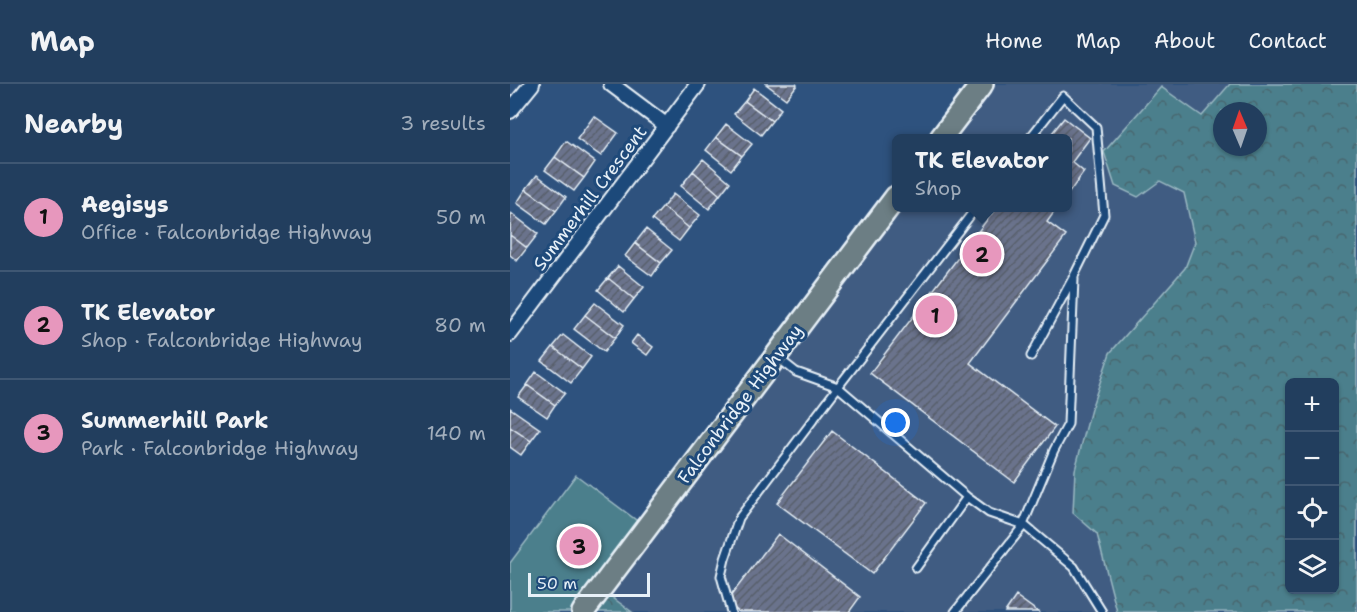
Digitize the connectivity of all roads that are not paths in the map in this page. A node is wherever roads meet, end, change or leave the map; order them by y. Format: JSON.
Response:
{"nodes":[{"id":1,"x":532,"y":84,"type":"edge"},
{"id":2,"x":611,"y":84,"type":"edge"},
{"id":3,"x":698,"y":84,"type":"edge"},
{"id":4,"x":982,"y":84,"type":"edge"},
{"id":5,"x":510,"y":111,"type":"edge"},
{"id":6,"x":667,"y":126,"type":"junction"},
{"id":7,"x":944,"y":134,"type":"edge"},
{"id":8,"x":1033,"y":134,"type":"edge"},
{"id":9,"x":892,"y":204,"type":"edge"},
{"id":10,"x":972,"y":212,"type":"edge"},
{"id":11,"x":1074,"y":276,"type":"junction"},
{"id":12,"x":510,"y":334,"type":"edge"},
{"id":13,"x":1030,"y":356,"type":"dead end"},
{"id":14,"x":776,"y":357,"type":"junction"},
{"id":15,"x":838,"y":387,"type":"junction"},
{"id":16,"x":968,"y":497,"type":"junction"},
{"id":17,"x":1024,"y":525,"type":"junction"},
{"id":18,"x":916,"y":568,"type":"dead end"},
{"id":19,"x":583,"y":612,"type":"edge"},
{"id":20,"x":731,"y":612,"type":"edge"},
{"id":21,"x":955,"y":612,"type":"edge"},
{"id":22,"x":1102,"y":612,"type":"edge"}],
"edges":[{"from":1,"to":5,"type":"street"},
{"from":2,"to":6,"type":"street"},
{"from":3,"to":6,"type":"street","name":"Summerhill Crescent"},
{"from":4,"to":7,"type":"main road"},
{"from":6,"to":12,"type":"street","name":"Summerhill Crescent"},
{"from":8,"to":11,"type":"lane"},
{"from":9,"to":14,"type":"main road","name":"Falconbridge Highway"},
{"from":10,"to":15,"type":"lane"},
{"from":11,"to":13,"type":"lane"},
{"from":11,"to":17,"type":"lane"},
{"from":14,"to":15,"type":"lane"},
{"from":14,"to":19,"type":"main road","name":"Falconbridge Highway"},
{"from":15,"to":16,"type":"lane"},
{"from":15,"to":20,"type":"lane"},
{"from":16,"to":17,"type":"lane"},
{"from":16,"to":18,"type":"lane"},
{"from":17,"to":21,"type":"lane"},
{"from":17,"to":22,"type":"lane"}]}
